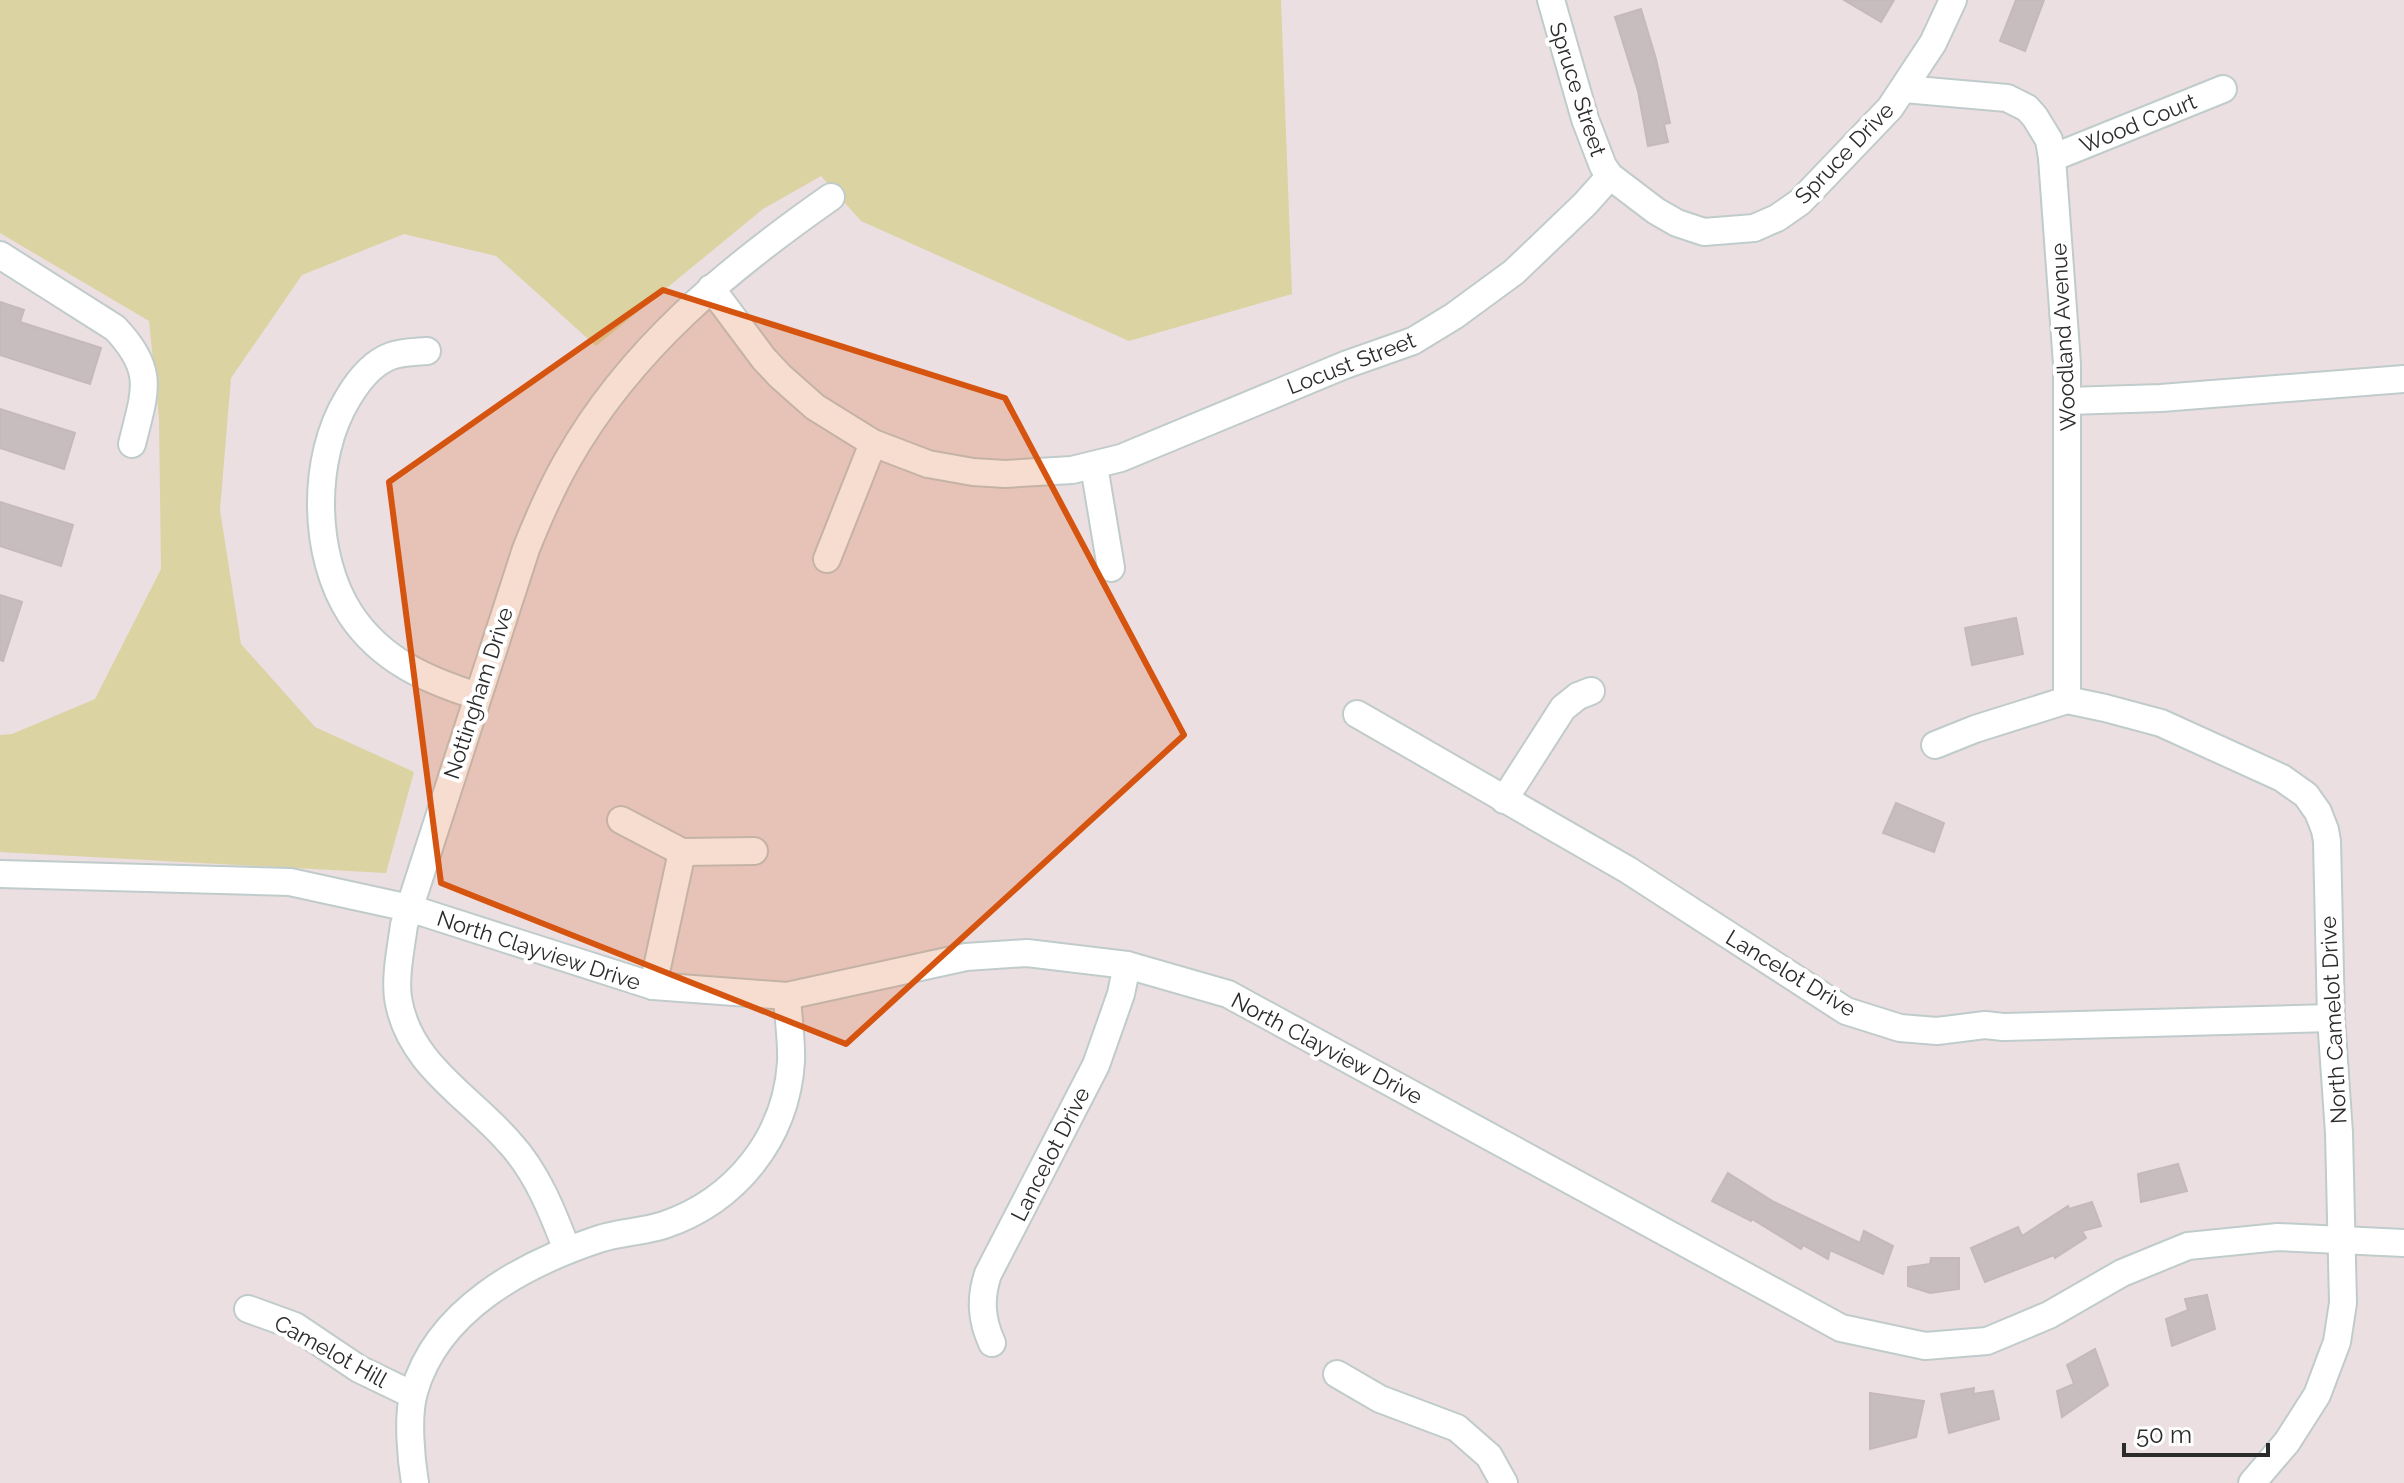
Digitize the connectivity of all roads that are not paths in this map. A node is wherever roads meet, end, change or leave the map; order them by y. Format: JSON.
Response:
{"nodes":[{"id":1,"x":1551,"y":0,"type":"edge"},
{"id":2,"x":1953,"y":0,"type":"edge"},
{"id":3,"x":1904,"y":89,"type":"junction"},
{"id":4,"x":2223,"y":89,"type":"dead end"},
{"id":5,"x":2052,"y":158,"type":"junction"},
{"id":6,"x":1610,"y":176,"type":"junction"},
{"id":7,"x":831,"y":197,"type":"dead end"},
{"id":8,"x":0,"y":255,"type":"edge"},
{"id":9,"x":711,"y":288,"type":"junction"},
{"id":10,"x":427,"y":351,"type":"dead end"},
{"id":11,"x":2404,"y":379,"type":"edge"},
{"id":12,"x":2068,"y":401,"type":"junction"},
{"id":13,"x":873,"y":443,"type":"junction"},
{"id":14,"x":132,"y":444,"type":"dead end"},
{"id":15,"x":1094,"y":466,"type":"junction"},
{"id":16,"x":827,"y":559,"type":"dead end"},
{"id":17,"x":1111,"y":568,"type":"dead end"},
{"id":18,"x":1591,"y":691,"type":"dead end"},
{"id":19,"x":477,"y":696,"type":"junction"},
{"id":20,"x":2067,"y":700,"type":"junction"},
{"id":21,"x":1357,"y":714,"type":"dead end"},
{"id":22,"x":1935,"y":745,"type":"dead end"},
{"id":23,"x":1504,"y":800,"type":"junction"},
{"id":24,"x":621,"y":820,"type":"dead end"},
{"id":25,"x":754,"y":851,"type":"dead end"},
{"id":26,"x":682,"y":852,"type":"junction"},
{"id":27,"x":0,"y":874,"type":"edge"},
{"id":28,"x":409,"y":908,"type":"junction"},
{"id":29,"x":1127,"y":965,"type":"junction"},
{"id":30,"x":653,"y":986,"type":"junction"},
{"id":31,"x":787,"y":996,"type":"junction"},
{"id":32,"x":2331,"y":1018,"type":"junction"},
{"id":33,"x":2343,"y":1240,"type":"junction"},
{"id":34,"x":2404,"y":1243,"type":"edge"},
{"id":35,"x":567,"y":1250,"type":"junction"},
{"id":36,"x":248,"y":1309,"type":"dead end"},
{"id":37,"x":992,"y":1343,"type":"dead end"},
{"id":38,"x":1337,"y":1374,"type":"dead end"},
{"id":39,"x":413,"y":1395,"type":"junction"},
{"id":40,"x":415,"y":1483,"type":"edge"},
{"id":41,"x":1504,"y":1483,"type":"edge"},
{"id":42,"x":2252,"y":1483,"type":"edge"}],
"edges":[{"from":1,"to":6,"type":"street","name":"Spruce Street"},
{"from":2,"to":3,"type":"street","name":"Spruce Drive"},
{"from":3,"to":5,"type":"street","name":"Woodland Avenue"},
{"from":3,"to":6,"type":"street","name":"Spruce Drive"},
{"from":4,"to":5,"type":"street","name":"Wood Court"},
{"from":5,"to":12,"type":"street","name":"Woodland Avenue"},
{"from":6,"to":15,"type":"street","name":"Locust Street"},
{"from":7,"to":9,"type":"street","name":"Nottingham Drive"},
{"from":8,"to":14,"type":"street"},
{"from":9,"to":13,"type":"street","name":"Locust Street"},
{"from":9,"to":19,"type":"street","name":"Nottingham Drive"},
{"from":10,"to":19,"type":"street"},
{"from":11,"to":12,"type":"street"},
{"from":12,"to":20,"type":"street","name":"Woodland Avenue"},
{"from":13,"to":15,"type":"street","name":"Locust Street"},
{"from":13,"to":16,"type":"street"},
{"from":15,"to":17,"type":"street"},
{"from":18,"to":23,"type":"street"},
{"from":19,"to":28,"type":"street","name":"Nottingham Drive"},
{"from":20,"to":22,"type":"street"},
{"from":20,"to":32,"type":"street","name":"North Camelot Drive"},
{"from":21,"to":23,"type":"street","name":"Lancelot Drive"},
{"from":23,"to":32,"type":"street","name":"Lancelot Drive"},
{"from":24,"to":26,"type":"street"},
{"from":25,"to":26,"type":"street"},
{"from":26,"to":30,"type":"street"},
{"from":27,"to":28,"type":"street","name":"North Clayview Drive"},
{"from":28,"to":30,"type":"street","name":"North Clayview Drive"},
{"from":28,"to":35,"type":"street","name":"Nottingham Drive"},
{"from":29,"to":31,"type":"street","name":"North Clayview Drive"},
{"from":29,"to":33,"type":"street","name":"North Clayview Drive"},
{"from":29,"to":37,"type":"street","name":"Lancelot Drive"},
{"from":30,"to":31,"type":"street","name":"North Clayview Drive"},
{"from":31,"to":35,"type":"street"},
{"from":32,"to":33,"type":"street","name":"North Camelot Drive"},
{"from":33,"to":34,"type":"street","name":"North Clayview Drive"},
{"from":33,"to":42,"type":"street","name":"North Camelot Drive"},
{"from":35,"to":39,"type":"street"},
{"from":36,"to":39,"type":"street","name":"Camelot Hill"},
{"from":38,"to":41,"type":"street"},
{"from":39,"to":40,"type":"street"}]}
